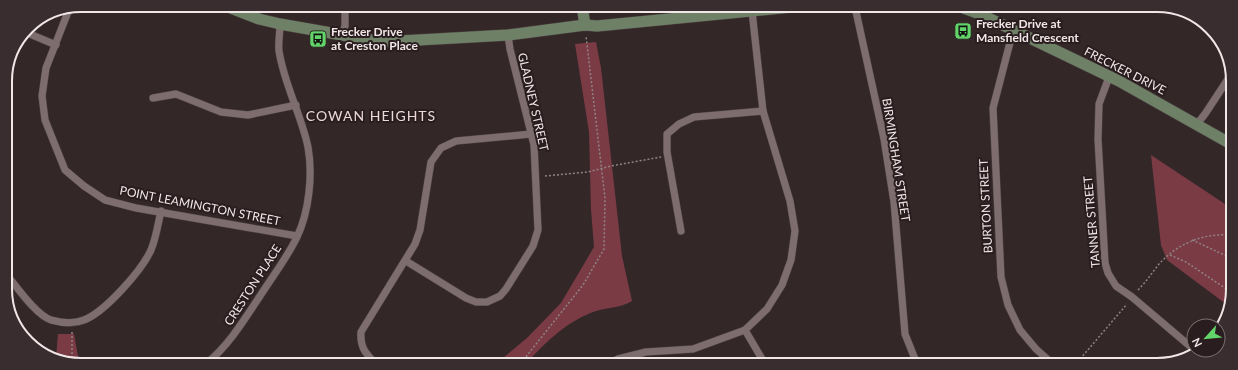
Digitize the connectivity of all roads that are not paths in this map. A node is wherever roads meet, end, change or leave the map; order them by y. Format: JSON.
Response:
{"nodes":[{"id":1,"x":241,"y":12,"type":"edge"},
{"id":2,"x":345,"y":12,"type":"edge"},
{"id":3,"x":583,"y":12,"type":"edge"},
{"id":4,"x":742,"y":12,"type":"edge"},
{"id":5,"x":752,"y":12,"type":"edge"},
{"id":6,"x":856,"y":12,"type":"edge"},
{"id":7,"x":975,"y":12,"type":"edge"},
{"id":8,"x":68,"y":13,"type":"edge"},
{"id":9,"x":280,"y":24,"type":"junction"},
{"id":10,"x":586,"y":30,"type":"junction"},
{"id":11,"x":1013,"y":31,"type":"junction"},
{"id":12,"x":30,"y":34,"type":"edge"},
{"id":13,"x":342,"y":34,"type":"junction"},
{"id":14,"x":508,"y":35,"type":"junction"},
{"id":15,"x":56,"y":45,"type":"junction"},
{"id":16,"x":1109,"y":77,"type":"junction"},
{"id":17,"x":1226,"y":82,"type":"edge"},
{"id":18,"x":153,"y":98,"type":"dead end"},
{"id":19,"x":296,"y":105,"type":"junction"},
{"id":20,"x":763,"y":111,"type":"junction"},
{"id":21,"x":1197,"y":124,"type":"junction"},
{"id":22,"x":531,"y":134,"type":"junction"},
{"id":23,"x":1226,"y":141,"type":"edge"},
{"id":24,"x":161,"y":211,"type":"junction"},
{"id":25,"x":681,"y":231,"type":"dead end"},
{"id":26,"x":297,"y":236,"type":"junction"},
{"id":27,"x":406,"y":261,"type":"junction"},
{"id":28,"x":12,"y":281,"type":"edge"},
{"id":29,"x":745,"y":330,"type":"junction"},
{"id":30,"x":1186,"y":343,"type":"edge"},
{"id":31,"x":213,"y":358,"type":"edge"},
{"id":32,"x":370,"y":358,"type":"edge"},
{"id":33,"x":622,"y":358,"type":"edge"},
{"id":34,"x":762,"y":358,"type":"edge"},
{"id":35,"x":915,"y":358,"type":"edge"},
{"id":36,"x":1046,"y":358,"type":"edge"}],
"edges":[{"from":1,"to":9,"type":"street"},
{"from":2,"to":13,"type":"street"},
{"from":3,"to":10,"type":"street"},
{"from":4,"to":10,"type":"street"},
{"from":5,"to":20,"type":"street"},
{"from":6,"to":35,"type":"street","name":"BIRMINGHAM STREET"},
{"from":7,"to":11,"type":"street","name":"FRECKER DRIVE"},
{"from":8,"to":15,"type":"street","name":"POINT LEAMINGTON STREET"},
{"from":9,"to":13,"type":"street"},
{"from":9,"to":19,"type":"street","name":"CRESTON PLACE"},
{"from":10,"to":14,"type":"street"},
{"from":11,"to":16,"type":"street","name":"FRECKER DRIVE"},
{"from":11,"to":36,"type":"street","name":"BURTON STREET"},
{"from":12,"to":15,"type":"street"},
{"from":13,"to":14,"type":"street"},
{"from":14,"to":22,"type":"street","name":"GLADNEY STREET"},
{"from":15,"to":24,"type":"street","name":"POINT LEAMINGTON STREET"},
{"from":16,"to":21,"type":"street","name":"FRECKER DRIVE"},
{"from":16,"to":30,"type":"street","name":"TANNER STREET"},
{"from":17,"to":21,"type":"street"},
{"from":18,"to":19,"type":"street"},
{"from":19,"to":26,"type":"street","name":"CRESTON PLACE"},
{"from":20,"to":25,"type":"street"},
{"from":20,"to":29,"type":"street"},
{"from":21,"to":23,"type":"street","name":"FRECKER DRIVE"},
{"from":22,"to":27,"type":"street"},
{"from":22,"to":27,"type":"street","name":"GLADNEY STREET"},
{"from":24,"to":26,"type":"street","name":"POINT LEAMINGTON STREET"},
{"from":24,"to":28,"type":"street"},
{"from":26,"to":31,"type":"street","name":"CRESTON PLACE"},
{"from":27,"to":32,"type":"street"},
{"from":29,"to":33,"type":"street"},
{"from":29,"to":34,"type":"street"}]}
